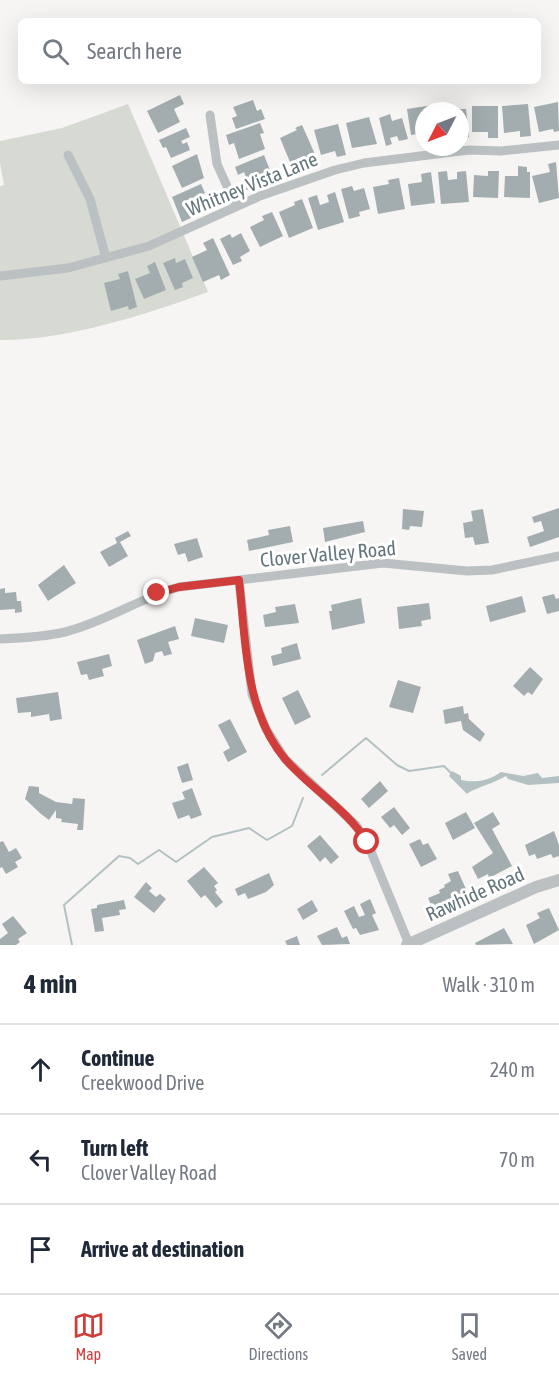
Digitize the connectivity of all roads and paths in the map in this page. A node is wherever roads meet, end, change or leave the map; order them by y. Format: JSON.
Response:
{"nodes":[{"id":1,"x":210,"y":116,"type":"dead end"},
{"id":2,"x":559,"y":146,"type":"edge"},
{"id":3,"x":68,"y":156,"type":"dead end"},
{"id":4,"x":236,"y":206,"type":"junction"},
{"id":5,"x":106,"y":258,"type":"junction"},
{"id":6,"x":0,"y":276,"type":"edge"},
{"id":7,"x":559,"y":556,"type":"edge"},
{"id":8,"x":239,"y":580,"type":"junction"},
{"id":9,"x":0,"y":639,"type":"edge"},
{"id":10,"x":559,"y":880,"type":"edge"},
{"id":11,"x":408,"y":945,"type":"edge"}],
"edges":[{"from":1,"to":4,"type":"street"},
{"from":2,"to":4,"type":"street","name":"Whitney Vista Lane"},
{"from":3,"to":5,"type":"street"},
{"from":4,"to":5,"type":"street","name":"Whitney Vista Lane"},
{"from":5,"to":6,"type":"street","name":"Whitney Vista Lane"},
{"from":7,"to":8,"type":"street","name":"Clover Valley Road"},
{"from":8,"to":9,"type":"street","name":"Clover Valley Road"},
{"from":8,"to":11,"type":"street"},
{"from":10,"to":11,"type":"street","name":"Rawhide Road"}]}
